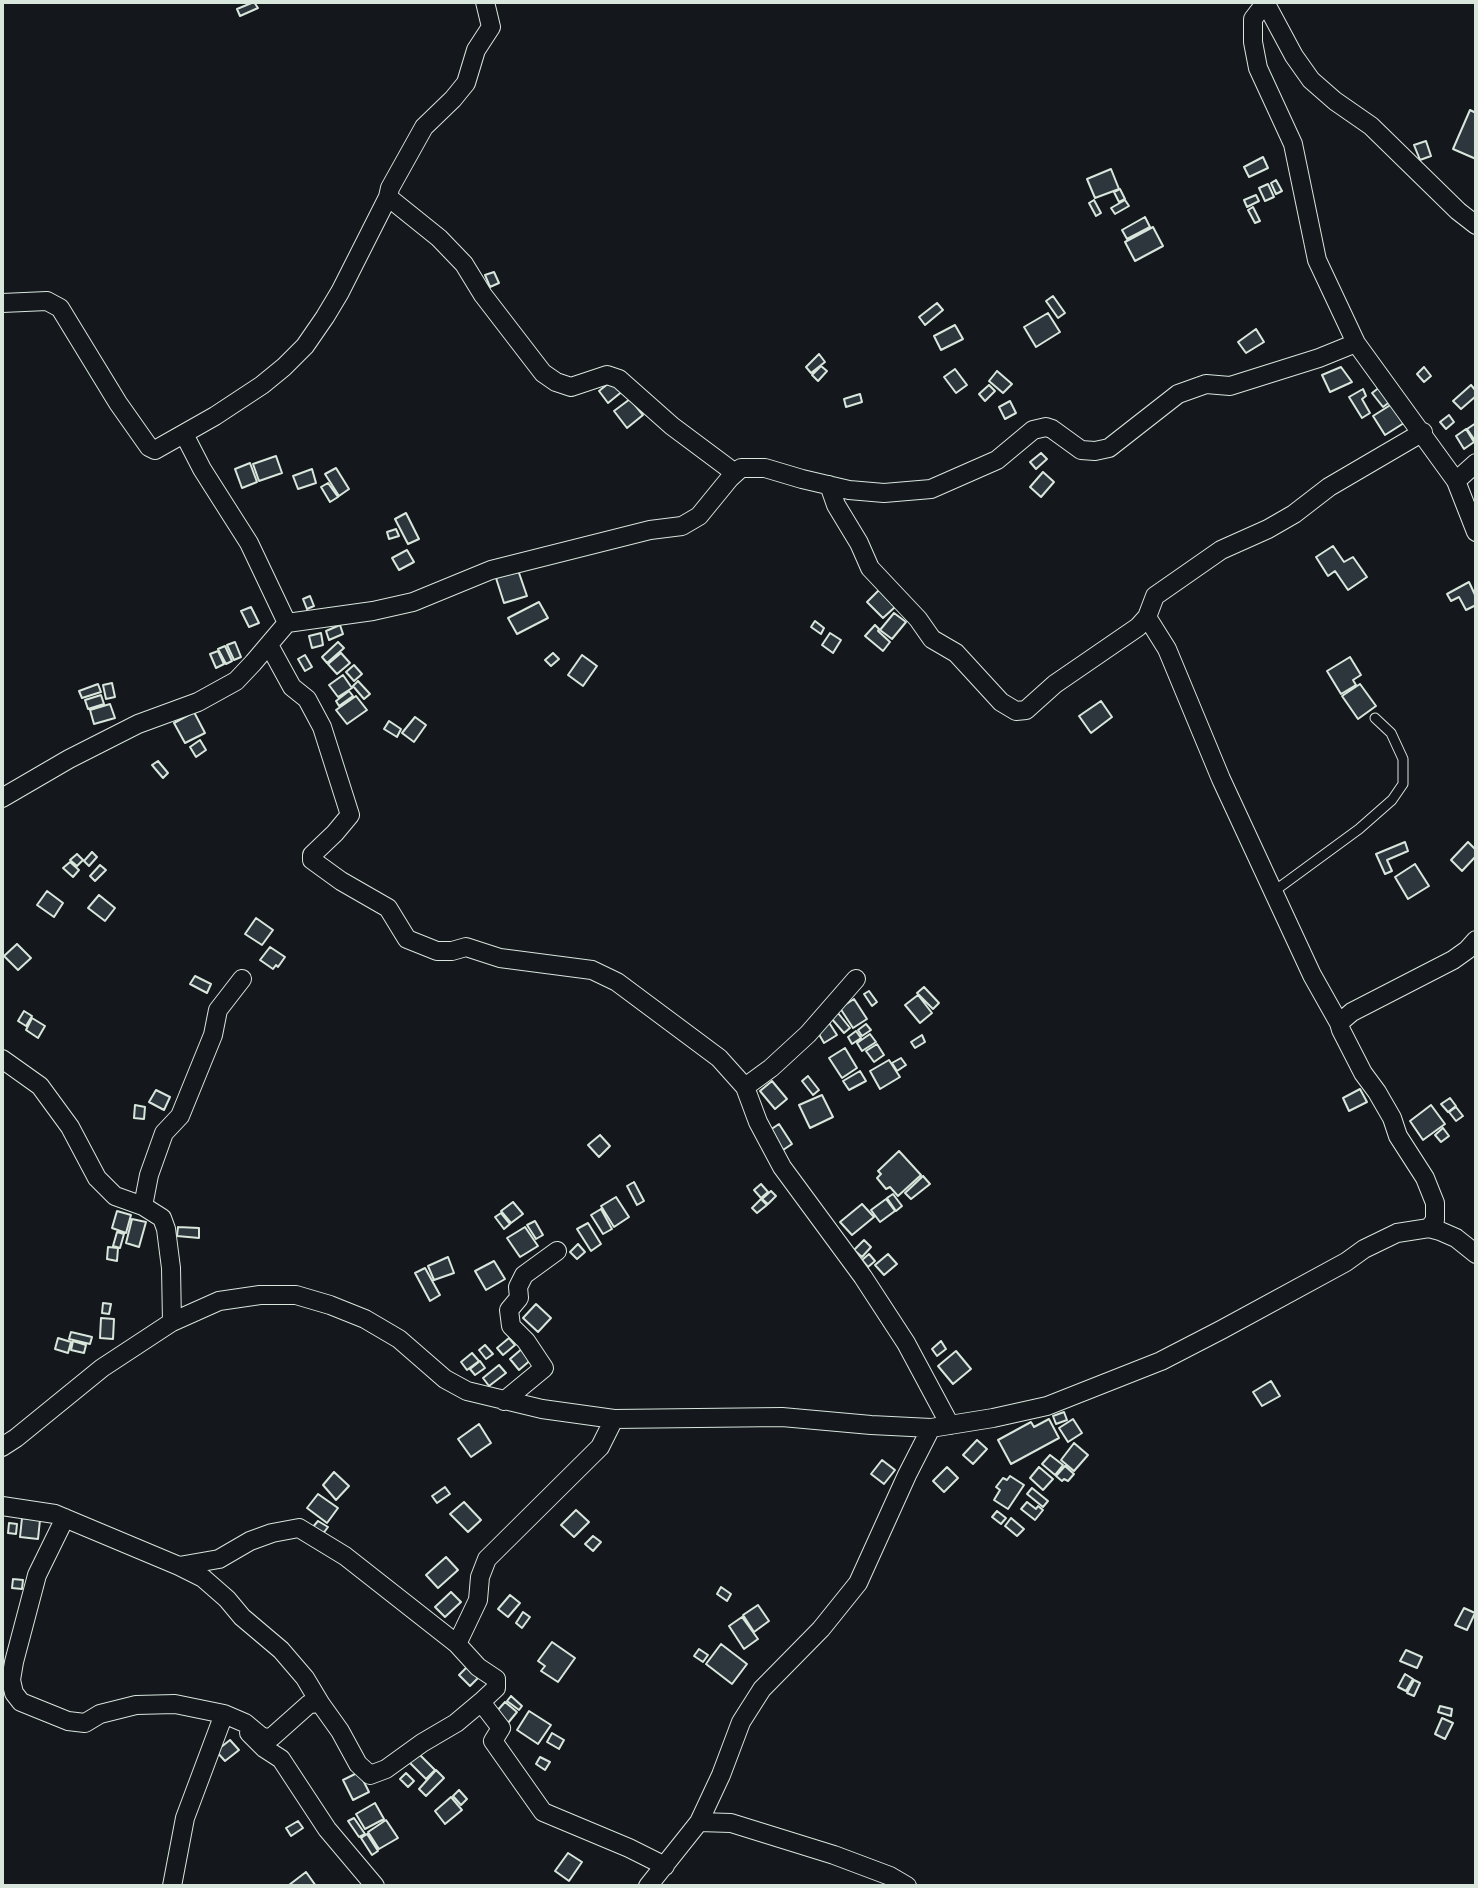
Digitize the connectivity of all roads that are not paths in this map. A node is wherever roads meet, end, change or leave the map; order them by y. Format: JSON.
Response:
{"nodes":[{"id":1,"x":485,"y":2,"type":"edge"},
{"id":2,"x":1266,"y":2,"type":"edge"},
{"id":3,"x":388,"y":197,"type":"junction"},
{"id":4,"x":1476,"y":225,"type":"edge"},
{"id":5,"x":2,"y":303,"type":"edge"},
{"id":6,"x":1356,"y":342,"type":"junction"},
{"id":7,"x":1423,"y":432,"type":"junction"},
{"id":8,"x":184,"y":434,"type":"junction"},
{"id":9,"x":1476,"y":463,"type":"edge"},
{"id":10,"x":735,"y":473,"type":"junction"},
{"id":11,"x":1457,"y":481,"type":"junction"},
{"id":12,"x":829,"y":485,"type":"junction"},
{"id":13,"x":1476,"y":532,"type":"edge"},
{"id":14,"x":1147,"y":617,"type":"junction"},
{"id":15,"x":287,"y":623,"type":"junction"},
{"id":16,"x":269,"y":645,"type":"junction"},
{"id":17,"x":1375,"y":718,"type":"dead end"},
{"id":18,"x":2,"y":798,"type":"edge"},
{"id":19,"x":1273,"y":892,"type":"junction"},
{"id":20,"x":1476,"y":940,"type":"edge"},
{"id":21,"x":242,"y":979,"type":"dead end"},
{"id":22,"x":856,"y":979,"type":"dead end"},
{"id":23,"x":1339,"y":1023,"type":"junction"},
{"id":24,"x":2,"y":1059,"type":"edge"},
{"id":25,"x":745,"y":1087,"type":"junction"},
{"id":26,"x":143,"y":1206,"type":"junction"},
{"id":27,"x":1429,"y":1228,"type":"junction"},
{"id":28,"x":556,"y":1251,"type":"dead end"},
{"id":29,"x":1476,"y":1254,"type":"edge"},
{"id":30,"x":172,"y":1322,"type":"junction"},
{"id":31,"x":504,"y":1401,"type":"junction"},
{"id":32,"x":614,"y":1419,"type":"junction"},
{"id":33,"x":950,"y":1425,"type":"junction"},
{"id":34,"x":931,"y":1428,"type":"junction"},
{"id":35,"x":2,"y":1447,"type":"edge"},
{"id":36,"x":2,"y":1506,"type":"edge"},
{"id":37,"x":65,"y":1518,"type":"junction"},
{"id":38,"x":179,"y":1566,"type":"junction"},
{"id":39,"x":457,"y":1644,"type":"junction"},
{"id":40,"x":481,"y":1702,"type":"junction"},
{"id":41,"x":320,"y":1703,"type":"junction"},
{"id":42,"x":231,"y":1717,"type":"junction"},
{"id":43,"x":699,"y":1822,"type":"junction"},
{"id":44,"x":664,"y":1866,"type":"junction"},
{"id":45,"x":172,"y":1886,"type":"edge"},
{"id":46,"x":374,"y":1886,"type":"edge"},
{"id":47,"x":648,"y":1886,"type":"edge"},
{"id":48,"x":907,"y":1886,"type":"edge"}],
"edges":[{"from":1,"to":3,"type":"street"},
{"from":2,"to":4,"type":"street"},
{"from":2,"to":6,"type":"street"},
{"from":3,"to":8,"type":"street"},
{"from":3,"to":10,"type":"street"},
{"from":5,"to":8,"type":"street"},
{"from":6,"to":7,"type":"street"},
{"from":6,"to":12,"type":"street"},
{"from":7,"to":11,"type":"street"},
{"from":7,"to":14,"type":"street"},
{"from":8,"to":15,"type":"street"},
{"from":9,"to":11,"type":"street"},
{"from":10,"to":12,"type":"street"},
{"from":10,"to":15,"type":"street"},
{"from":11,"to":13,"type":"street"},
{"from":12,"to":14,"type":"street"},
{"from":14,"to":19,"type":"street"},
{"from":15,"to":16,"type":"street"},
{"from":16,"to":18,"type":"street"},
{"from":16,"to":25,"type":"street"},
{"from":17,"to":19,"type":"lane"},
{"from":19,"to":23,"type":"street"},
{"from":20,"to":23,"type":"street"},
{"from":21,"to":26,"type":"street"},
{"from":22,"to":25,"type":"street"},
{"from":23,"to":27,"type":"street"},
{"from":24,"to":26,"type":"street"},
{"from":25,"to":33,"type":"street"},
{"from":26,"to":30,"type":"street"},
{"from":27,"to":29,"type":"street"},
{"from":27,"to":33,"type":"street"},
{"from":28,"to":31,"type":"street"},
{"from":30,"to":31,"type":"street"},
{"from":30,"to":35,"type":"street"},
{"from":31,"to":32,"type":"street"},
{"from":32,"to":34,"type":"street"},
{"from":32,"to":39,"type":"street"},
{"from":33,"to":34,"type":"street"},
{"from":34,"to":43,"type":"street"},
{"from":36,"to":37,"type":"street"},
{"from":37,"to":38,"type":"street"},
{"from":37,"to":42,"type":"street"},
{"from":38,"to":39,"type":"street"},
{"from":38,"to":41,"type":"street"},
{"from":39,"to":40,"type":"street"},
{"from":40,"to":41,"type":"street"},
{"from":40,"to":44,"type":"street"},
{"from":41,"to":42,"type":"street"},
{"from":42,"to":45,"type":"street"},
{"from":42,"to":46,"type":"street"},
{"from":43,"to":44,"type":"street"},
{"from":43,"to":48,"type":"street"},
{"from":44,"to":47,"type":"street"}]}
